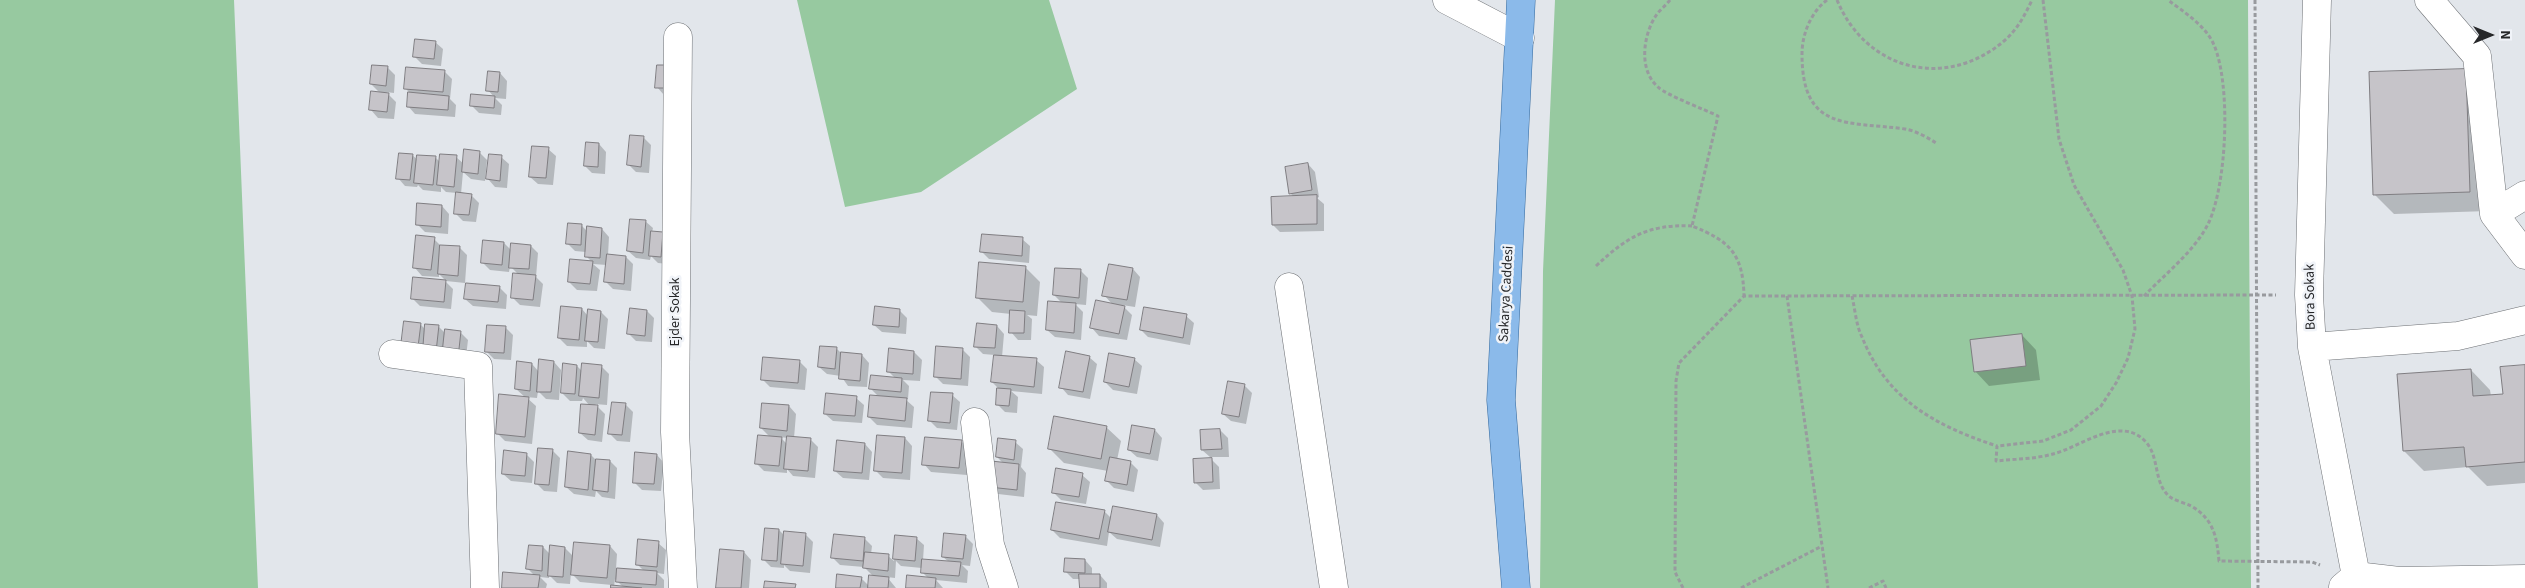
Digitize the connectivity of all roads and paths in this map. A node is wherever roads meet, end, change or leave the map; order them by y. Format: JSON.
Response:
{"nodes":[{"id":1,"x":1446,"y":0,"type":"edge"},
{"id":2,"x":1521,"y":0,"type":"edge"},
{"id":3,"x":1670,"y":0,"type":"edge"},
{"id":4,"x":1827,"y":0,"type":"edge"},
{"id":5,"x":1837,"y":0,"type":"edge"},
{"id":6,"x":2032,"y":0,"type":"edge"},
{"id":7,"x":2043,"y":0,"type":"edge"},
{"id":8,"x":2168,"y":0,"type":"edge"},
{"id":9,"x":2255,"y":0,"type":"edge"},
{"id":10,"x":2317,"y":0,"type":"edge"},
{"id":11,"x":2429,"y":0,"type":"edge"},
{"id":12,"x":678,"y":37,"type":"dead end"},
{"id":13,"x":1520,"y":38,"type":"junction"},
{"id":14,"x":1936,"y":143,"type":"dead end"},
{"id":15,"x":2525,"y":195,"type":"edge"},
{"id":16,"x":2494,"y":214,"type":"junction"},
{"id":17,"x":1692,"y":226,"type":"junction"},
{"id":18,"x":2525,"y":255,"type":"edge"},
{"id":19,"x":1596,"y":266,"type":"dead end"},
{"id":20,"x":1289,"y":287,"type":"dead end"},
{"id":21,"x":2256,"y":295,"type":"junction"},
{"id":22,"x":2309,"y":295,"type":"junction"},
{"id":23,"x":1744,"y":296,"type":"junction"},
{"id":24,"x":1787,"y":296,"type":"junction"},
{"id":25,"x":1852,"y":296,"type":"junction"},
{"id":26,"x":2132,"y":296,"type":"junction"},
{"id":27,"x":2144,"y":296,"type":"junction"},
{"id":28,"x":2525,"y":320,"type":"edge"},
{"id":29,"x":2312,"y":347,"type":"junction"},
{"id":30,"x":392,"y":354,"type":"dead end"},
{"id":31,"x":975,"y":422,"type":"dead end"},
{"id":32,"x":1997,"y":446,"type":"junction"},
{"id":33,"x":1822,"y":546,"type":"junction"},
{"id":34,"x":2258,"y":562,"type":"junction"},
{"id":35,"x":2525,"y":579,"type":"edge"},
{"id":36,"x":2353,"y":584,"type":"edge"},
{"id":37,"x":485,"y":588,"type":"edge"},
{"id":38,"x":684,"y":588,"type":"edge"},
{"id":39,"x":1004,"y":588,"type":"edge"},
{"id":40,"x":1334,"y":588,"type":"edge"},
{"id":41,"x":1516,"y":588,"type":"edge"},
{"id":42,"x":1683,"y":588,"type":"edge"},
{"id":43,"x":1741,"y":588,"type":"edge"},
{"id":44,"x":1828,"y":588,"type":"edge"},
{"id":45,"x":1869,"y":588,"type":"edge"},
{"id":46,"x":1886,"y":588,"type":"edge"},
{"id":47,"x":2258,"y":588,"type":"edge"}],
"edges":[{"from":1,"to":13,"type":"street"},
{"from":2,"to":13,"type":"main road","name":"Sakarya Caddesi"},
{"from":3,"to":17,"type":"path"},
{"from":4,"to":14,"type":"path"},
{"from":5,"to":6,"type":"path"},
{"from":7,"to":26,"type":"path"},
{"from":8,"to":27,"type":"path"},
{"from":9,"to":21,"type":"path"},
{"from":10,"to":22,"type":"street","name":"Bora Sokak"},
{"from":11,"to":16,"type":"street"},
{"from":12,"to":38,"type":"street","name":"Ejder Sokak"},
{"from":13,"to":41,"type":"main road","name":"Sakarya Caddesi"},
{"from":15,"to":16,"type":"street"},
{"from":16,"to":18,"type":"street"},
{"from":17,"to":19,"type":"path"},
{"from":17,"to":23,"type":"path"},
{"from":20,"to":40,"type":"street"},
{"from":21,"to":22,"type":"path"},
{"from":21,"to":27,"type":"path"},
{"from":21,"to":34,"type":"path"},
{"from":22,"to":29,"type":"street","name":"Bora Sokak"},
{"from":23,"to":24,"type":"path"},
{"from":23,"to":42,"type":"path"},
{"from":24,"to":25,"type":"path"},
{"from":24,"to":33,"type":"path"},
{"from":25,"to":26,"type":"path"},
{"from":25,"to":32,"type":"path"},
{"from":26,"to":27,"type":"path"},
{"from":26,"to":32,"type":"path"},
{"from":28,"to":29,"type":"street"},
{"from":29,"to":36,"type":"street","name":"Bora Sokak"},
{"from":30,"to":37,"type":"street"},
{"from":31,"to":39,"type":"street"},
{"from":32,"to":34,"type":"path"},
{"from":33,"to":43,"type":"path"},
{"from":33,"to":44,"type":"path"},
{"from":34,"to":36,"type":"path"},
{"from":34,"to":47,"type":"path"},
{"from":35,"to":36,"type":"street"},
{"from":45,"to":46,"type":"path"}]}
